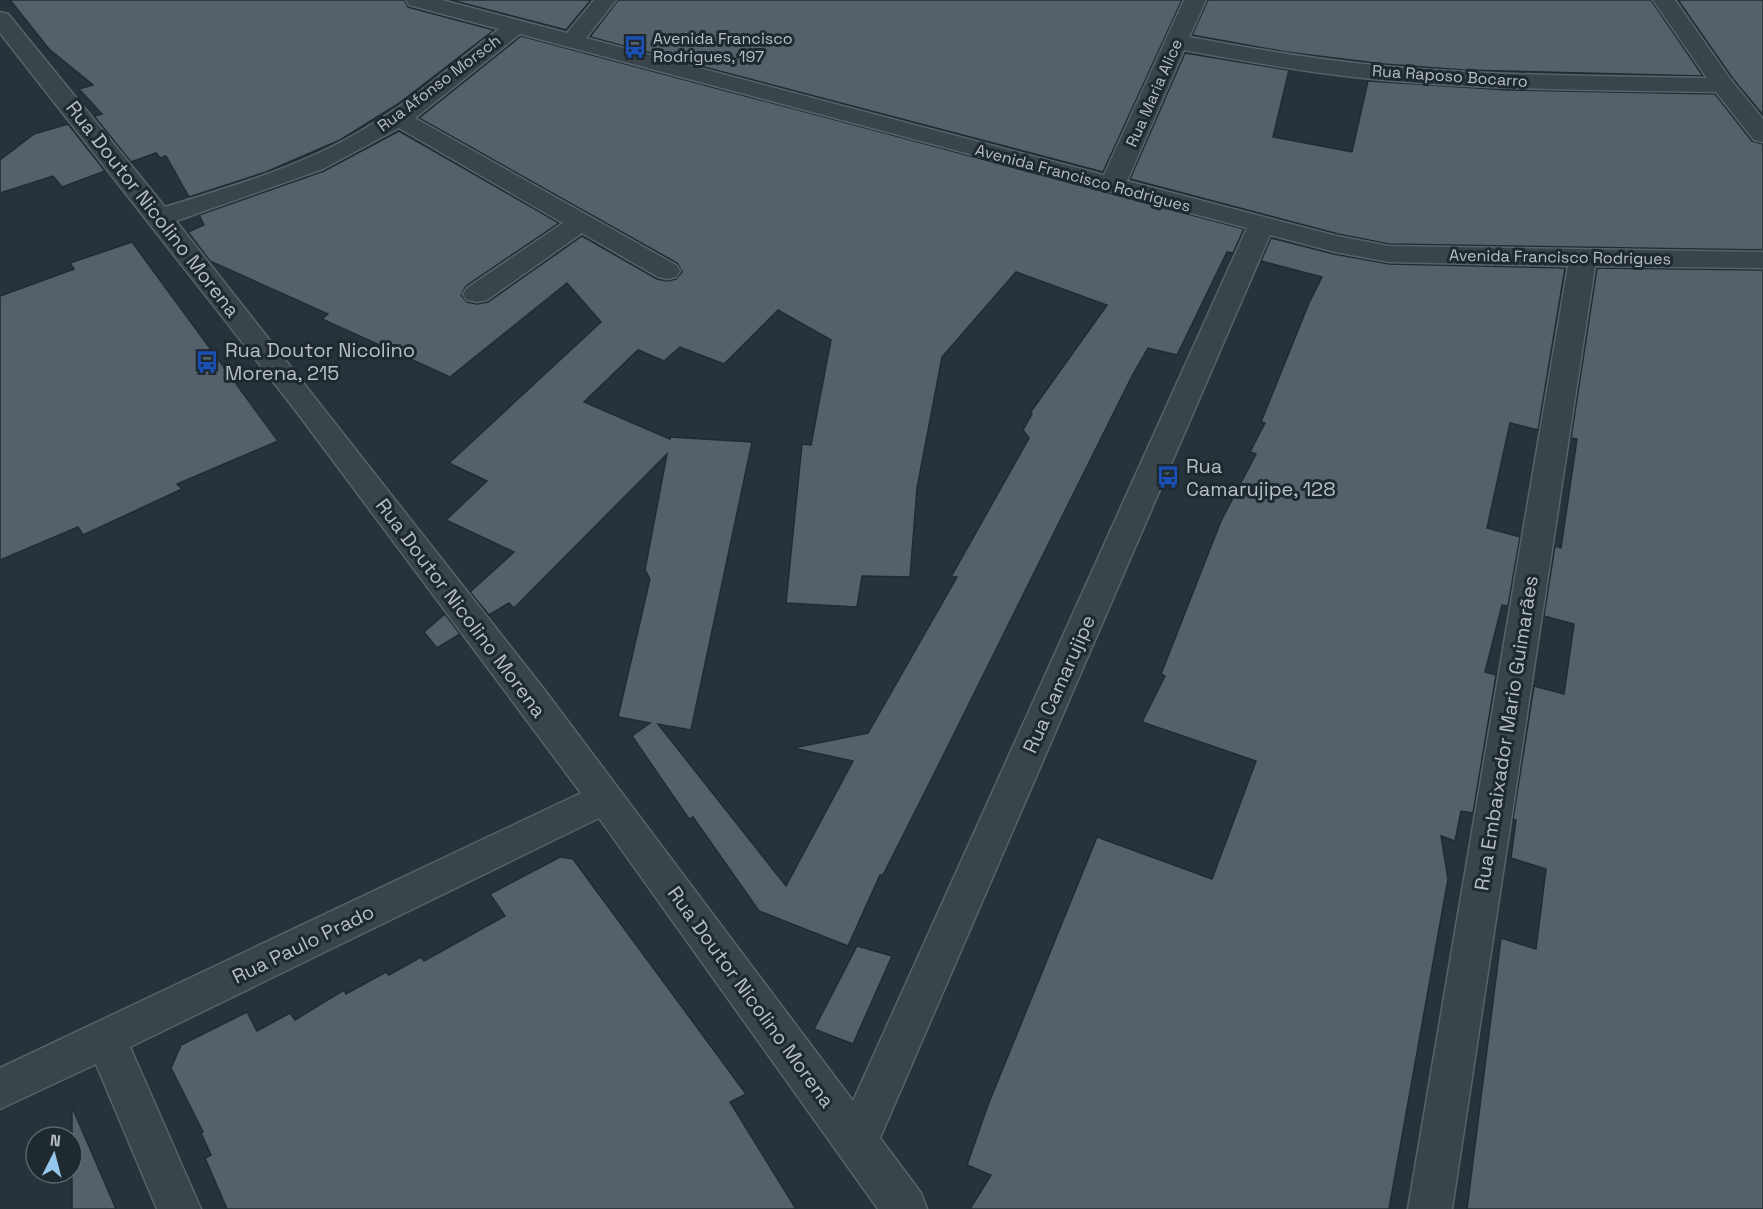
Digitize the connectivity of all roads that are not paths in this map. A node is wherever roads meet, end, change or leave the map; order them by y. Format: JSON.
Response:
{"nodes":[{"id":1,"x":417,"y":0,"type":"edge"},
{"id":2,"x":605,"y":0,"type":"edge"},
{"id":3,"x":1195,"y":0,"type":"edge"},
{"id":4,"x":1664,"y":0,"type":"edge"},
{"id":5,"x":0,"y":19,"type":"edge"},
{"id":6,"x":515,"y":27,"type":"junction"},
{"id":7,"x":571,"y":42,"type":"junction"},
{"id":8,"x":1178,"y":42,"type":"junction"},
{"id":9,"x":1724,"y":86,"type":"junction"},
{"id":10,"x":398,"y":118,"type":"junction"},
{"id":11,"x":1763,"y":135,"type":"edge"},
{"id":12,"x":1112,"y":186,"type":"junction"},
{"id":13,"x":162,"y":217,"type":"junction"},
{"id":14,"x":581,"y":222,"type":"junction"},
{"id":15,"x":1261,"y":225,"type":"junction"},
{"id":16,"x":1583,"y":256,"type":"junction"},
{"id":17,"x":1763,"y":260,"type":"edge"},
{"id":18,"x":667,"y":271,"type":"dead end"},
{"id":19,"x":477,"y":294,"type":"dead end"},
{"id":20,"x":606,"y":798,"type":"junction"},
{"id":21,"x":106,"y":1040,"type":"junction"},
{"id":22,"x":0,"y":1089,"type":"edge"},
{"id":23,"x":856,"y":1142,"type":"junction"},
{"id":24,"x":179,"y":1209,"type":"edge"},
{"id":25,"x":905,"y":1209,"type":"edge"},
{"id":26,"x":1430,"y":1209,"type":"edge"}],
"edges":[{"from":1,"to":6,"type":"street","name":"Avenida Francisco Rodrigues"},
{"from":2,"to":7,"type":"street"},
{"from":3,"to":8,"type":"street","name":"Rua Maria Alice"},
{"from":4,"to":9,"type":"street"},
{"from":5,"to":13,"type":"street","name":"Rua Doutor Nicolino Morena"},
{"from":6,"to":7,"type":"street","name":"Avenida Francisco Rodrigues"},
{"from":6,"to":10,"type":"street","name":"Rua Afonso Morsch"},
{"from":7,"to":12,"type":"street","name":"Avenida Francisco Rodrigues"},
{"from":8,"to":9,"type":"street","name":"Rua Raposo Bocarro"},
{"from":8,"to":12,"type":"street","name":"Rua Maria Alice"},
{"from":9,"to":11,"type":"street"},
{"from":10,"to":13,"type":"street","name":"Rua Afonso Morsch"},
{"from":10,"to":14,"type":"street"},
{"from":12,"to":15,"type":"street","name":"Avenida Francisco Rodrigues"},
{"from":13,"to":20,"type":"street","name":"Rua Doutor Nicolino Morena"},
{"from":14,"to":18,"type":"street"},
{"from":14,"to":19,"type":"street"},
{"from":15,"to":16,"type":"street","name":"Avenida Francisco Rodrigues"},
{"from":15,"to":23,"type":"street","name":"Rua Camarujipe"},
{"from":16,"to":17,"type":"street","name":"Avenida Francisco Rodrigues"},
{"from":16,"to":26,"type":"street","name":"Rua Embaixador Mario Guimarães"},
{"from":20,"to":21,"type":"street","name":"Rua Paulo Prado"},
{"from":20,"to":23,"type":"street","name":"Rua Doutor Nicolino Morena"},
{"from":21,"to":22,"type":"street","name":"Rua Paulo Prado"},
{"from":21,"to":24,"type":"street"},
{"from":23,"to":25,"type":"street","name":"Rua Doutor Nicolino Morena"}]}
